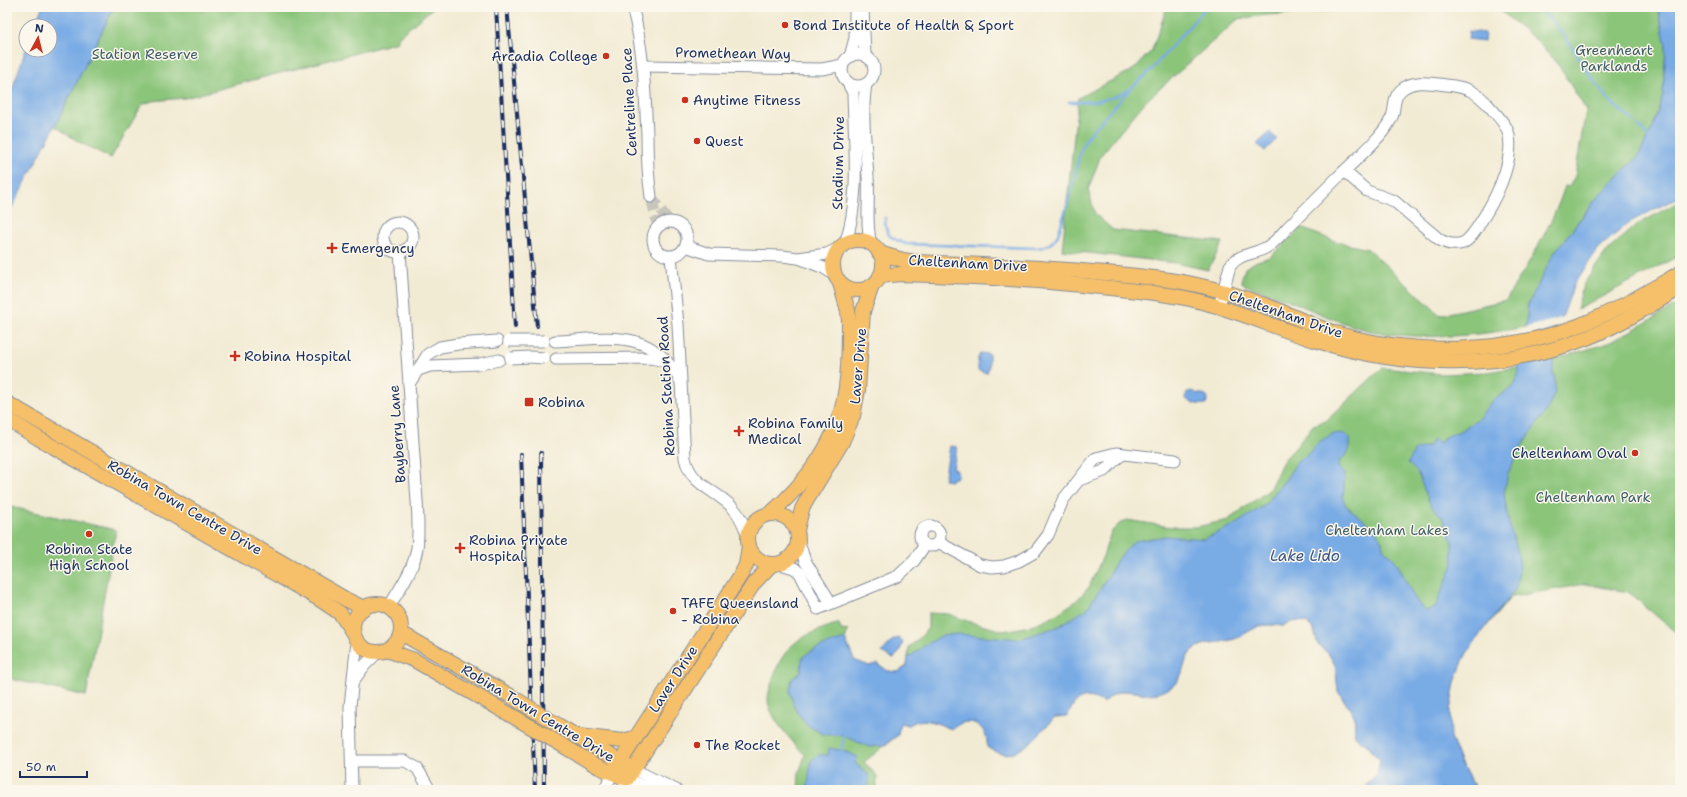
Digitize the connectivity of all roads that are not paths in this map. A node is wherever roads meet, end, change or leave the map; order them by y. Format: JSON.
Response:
{"nodes":[{"id":1,"x":632,"y":7,"type":"edge"},
{"id":2,"x":855,"y":7,"type":"edge"},
{"id":3,"x":863,"y":7,"type":"edge"},
{"id":4,"x":865,"y":56,"type":"junction"},
{"id":5,"x":847,"y":61,"type":"junction"},
{"id":6,"x":643,"y":66,"type":"junction"},
{"id":7,"x":822,"y":69,"type":"junction"},
{"id":8,"x":846,"y":80,"type":"junction"},
{"id":9,"x":866,"y":84,"type":"junction"},
{"id":10,"x":1344,"y":171,"type":"junction"},
{"id":11,"x":651,"y":197,"type":"tunnel mouth"},
{"id":12,"x":688,"y":235,"type":"junction"},
{"id":13,"x":843,"y":245,"type":"junction"},
{"id":14,"x":686,"y":246,"type":"junction"},
{"id":15,"x":875,"y":249,"type":"junction"},
{"id":16,"x":400,"y":252,"type":"dead end"},
{"id":17,"x":709,"y":254,"type":"junction"},
{"id":18,"x":671,"y":257,"type":"junction"},
{"id":19,"x":798,"y":258,"type":"junction"},
{"id":20,"x":1680,"y":273,"type":"edge"},
{"id":21,"x":837,"y":279,"type":"junction"},
{"id":22,"x":876,"y":281,"type":"junction"},
{"id":23,"x":1680,"y":288,"type":"edge"},
{"id":24,"x":1223,"y":292,"type":"junction"},
{"id":25,"x":1219,"y":306,"type":"junction"},
{"id":26,"x":497,"y":341,"type":"dead end"},
{"id":27,"x":509,"y":341,"type":"dead end"},
{"id":28,"x":544,"y":341,"type":"dead end"},
{"id":29,"x":555,"y":341,"type":"dead end"},
{"id":30,"x":511,"y":358,"type":"dead end"},
{"id":31,"x":544,"y":358,"type":"dead end"},
{"id":32,"x":556,"y":359,"type":"dead end"},
{"id":33,"x":499,"y":360,"type":"dead end"},
{"id":34,"x":666,"y":361,"type":"junction"},
{"id":35,"x":418,"y":370,"type":"junction"},
{"id":36,"x":680,"y":380,"type":"junction"},
{"id":37,"x":409,"y":384,"type":"junction"},
{"id":38,"x":7,"y":403,"type":"edge"},
{"id":39,"x":7,"y":419,"type":"edge"},
{"id":40,"x":1123,"y":454,"type":"junction"},
{"id":41,"x":1175,"y":460,"type":"dead end"},
{"id":42,"x":1079,"y":480,"type":"junction"},
{"id":43,"x":771,"y":513,"type":"junction"},
{"id":44,"x":798,"y":536,"type":"junction"},
{"id":45,"x":748,"y":541,"type":"junction"},
{"id":46,"x":938,"y":542,"type":"junction"},
{"id":47,"x":925,"y":544,"type":"junction"},
{"id":48,"x":776,"y":564,"type":"junction"},
{"id":49,"x":831,"y":603,"type":"junction"},
{"id":50,"x":389,"y":607,"type":"junction"},
{"id":51,"x":364,"y":608,"type":"junction"},
{"id":52,"x":401,"y":633,"type":"junction"},
{"id":53,"x":355,"y":637,"type":"junction"},
{"id":54,"x":383,"y":651,"type":"junction"},
{"id":55,"x":352,"y":684,"type":"junction"},
{"id":56,"x":576,"y":736,"type":"junction"},
{"id":57,"x":634,"y":738,"type":"junction"},
{"id":58,"x":352,"y":761,"type":"junction"},
{"id":59,"x":616,"y":767,"type":"junction"},
{"id":60,"x":628,"y":779,"type":"edge"},
{"id":61,"x":352,"y":790,"type":"edge"},
{"id":62,"x":430,"y":790,"type":"edge"},
{"id":63,"x":604,"y":790,"type":"edge"},
{"id":64,"x":653,"y":790,"type":"edge"},
{"id":65,"x":676,"y":790,"type":"edge"}],
"edges":[{"from":1,"to":6,"type":"street","name":"Centreline Place"},
{"from":2,"to":5,"type":"street"},
{"from":3,"to":4,"type":"street"},
{"from":4,"to":5,"type":"street"},
{"from":4,"to":9,"type":"street"},
{"from":5,"to":7,"type":"street"},
{"from":5,"to":8,"type":"street"},
{"from":6,"to":7,"type":"street","name":"Promethean Way"},
{"from":6,"to":11,"type":"street","name":"Centreline Place"},
{"from":7,"to":8,"type":"street"},
{"from":8,"to":9,"type":"street"},
{"from":8,"to":13,"type":"street","name":"Stadium Drive"},
{"from":9,"to":15,"type":"street","name":"Stadium Drive"},
{"from":10,"to":10,"type":"street"},
{"from":10,"to":24,"type":"street"},
{"from":12,"to":14,"type":"street"},
{"from":12,"to":17,"type":"street"},
{"from":12,"to":18,"type":"street"},
{"from":13,"to":15,"type":"main road"},
{"from":13,"to":19,"type":"street"},
{"from":13,"to":21,"type":"main road"},
{"from":14,"to":17,"type":"street"},
{"from":14,"to":18,"type":"street"},
{"from":15,"to":22,"type":"main road"},
{"from":15,"to":24,"type":"main road","name":"Cheltenham Drive"},
{"from":16,"to":37,"type":"street","name":"Bayberry Lane"},
{"from":17,"to":19,"type":"street"},
{"from":18,"to":36,"type":"street","name":"Robina Station Road"},
{"from":19,"to":21,"type":"street"},
{"from":20,"to":24,"type":"main road","name":"Cheltenham Drive"},
{"from":21,"to":22,"type":"main road"},
{"from":21,"to":43,"type":"main road","name":"Laver Drive"},
{"from":22,"to":25,"type":"main road","name":"Cheltenham Drive"},
{"from":22,"to":44,"type":"main road","name":"Laver Drive"},
{"from":23,"to":25,"type":"main road","name":"Cheltenham Drive"},
{"from":24,"to":25,"type":"street"},
{"from":26,"to":35,"type":"street"},
{"from":27,"to":28,"type":"street","bridge":true},
{"from":29,"to":34,"type":"street"},
{"from":30,"to":31,"type":"street","bridge":true},
{"from":32,"to":34,"type":"street"},
{"from":33,"to":35,"type":"street"},
{"from":34,"to":36,"type":"street"},
{"from":35,"to":37,"type":"street"},
{"from":36,"to":45,"type":"street","name":"Robina Station Road"},
{"from":37,"to":50,"type":"street","name":"Bayberry Lane"},
{"from":38,"to":51,"type":"main road","name":"Robina Town Centre Drive"},
{"from":39,"to":53,"type":"main road","name":"Robina Town Centre Drive"},
{"from":40,"to":41,"type":"street"},
{"from":40,"to":42,"type":"street"},
{"from":40,"to":42,"type":"street"},
{"from":42,"to":46,"type":"street"},
{"from":43,"to":44,"type":"main road"},
{"from":43,"to":45,"type":"main road"},
{"from":44,"to":48,"type":"main road"},
{"from":44,"to":49,"type":"street"},
{"from":45,"to":48,"type":"main road"},
{"from":45,"to":57,"type":"main road","name":"Laver Drive"},
{"from":46,"to":47,"type":"street"},
{"from":46,"to":47,"type":"street"},
{"from":47,"to":49,"type":"street"},
{"from":48,"to":49,"type":"street"},
{"from":48,"to":60,"type":"main road","name":"Laver Drive"},
{"from":50,"to":51,"type":"main road"},
{"from":50,"to":52,"type":"main road"},
{"from":51,"to":53,"type":"main road"},
{"from":52,"to":54,"type":"main road"},
{"from":52,"to":56,"type":"main road","name":"Robina Town Centre Drive","bridge":true},
{"from":53,"to":54,"type":"main road"},
{"from":53,"to":55,"type":"street"},
{"from":54,"to":55,"type":"street"},
{"from":54,"to":59,"type":"main road","name":"Robina Town Centre Drive","bridge":true},
{"from":55,"to":58,"type":"street"},
{"from":56,"to":57,"type":"main road"},
{"from":56,"to":59,"type":"main road","name":"Robina Town Centre Drive"},
{"from":57,"to":59,"type":"main road","name":"Laver Drive"},
{"from":58,"to":61,"type":"street"},
{"from":58,"to":62,"type":"street"},
{"from":59,"to":60,"type":"main road","name":"Robina Town Centre Drive"},
{"from":59,"to":63,"type":"street","name":"Laver Drive"},
{"from":60,"to":64,"type":"street","name":"Robina Town Centre Drive"},
{"from":60,"to":65,"type":"street","name":"Robina Town Centre Drive"}]}
